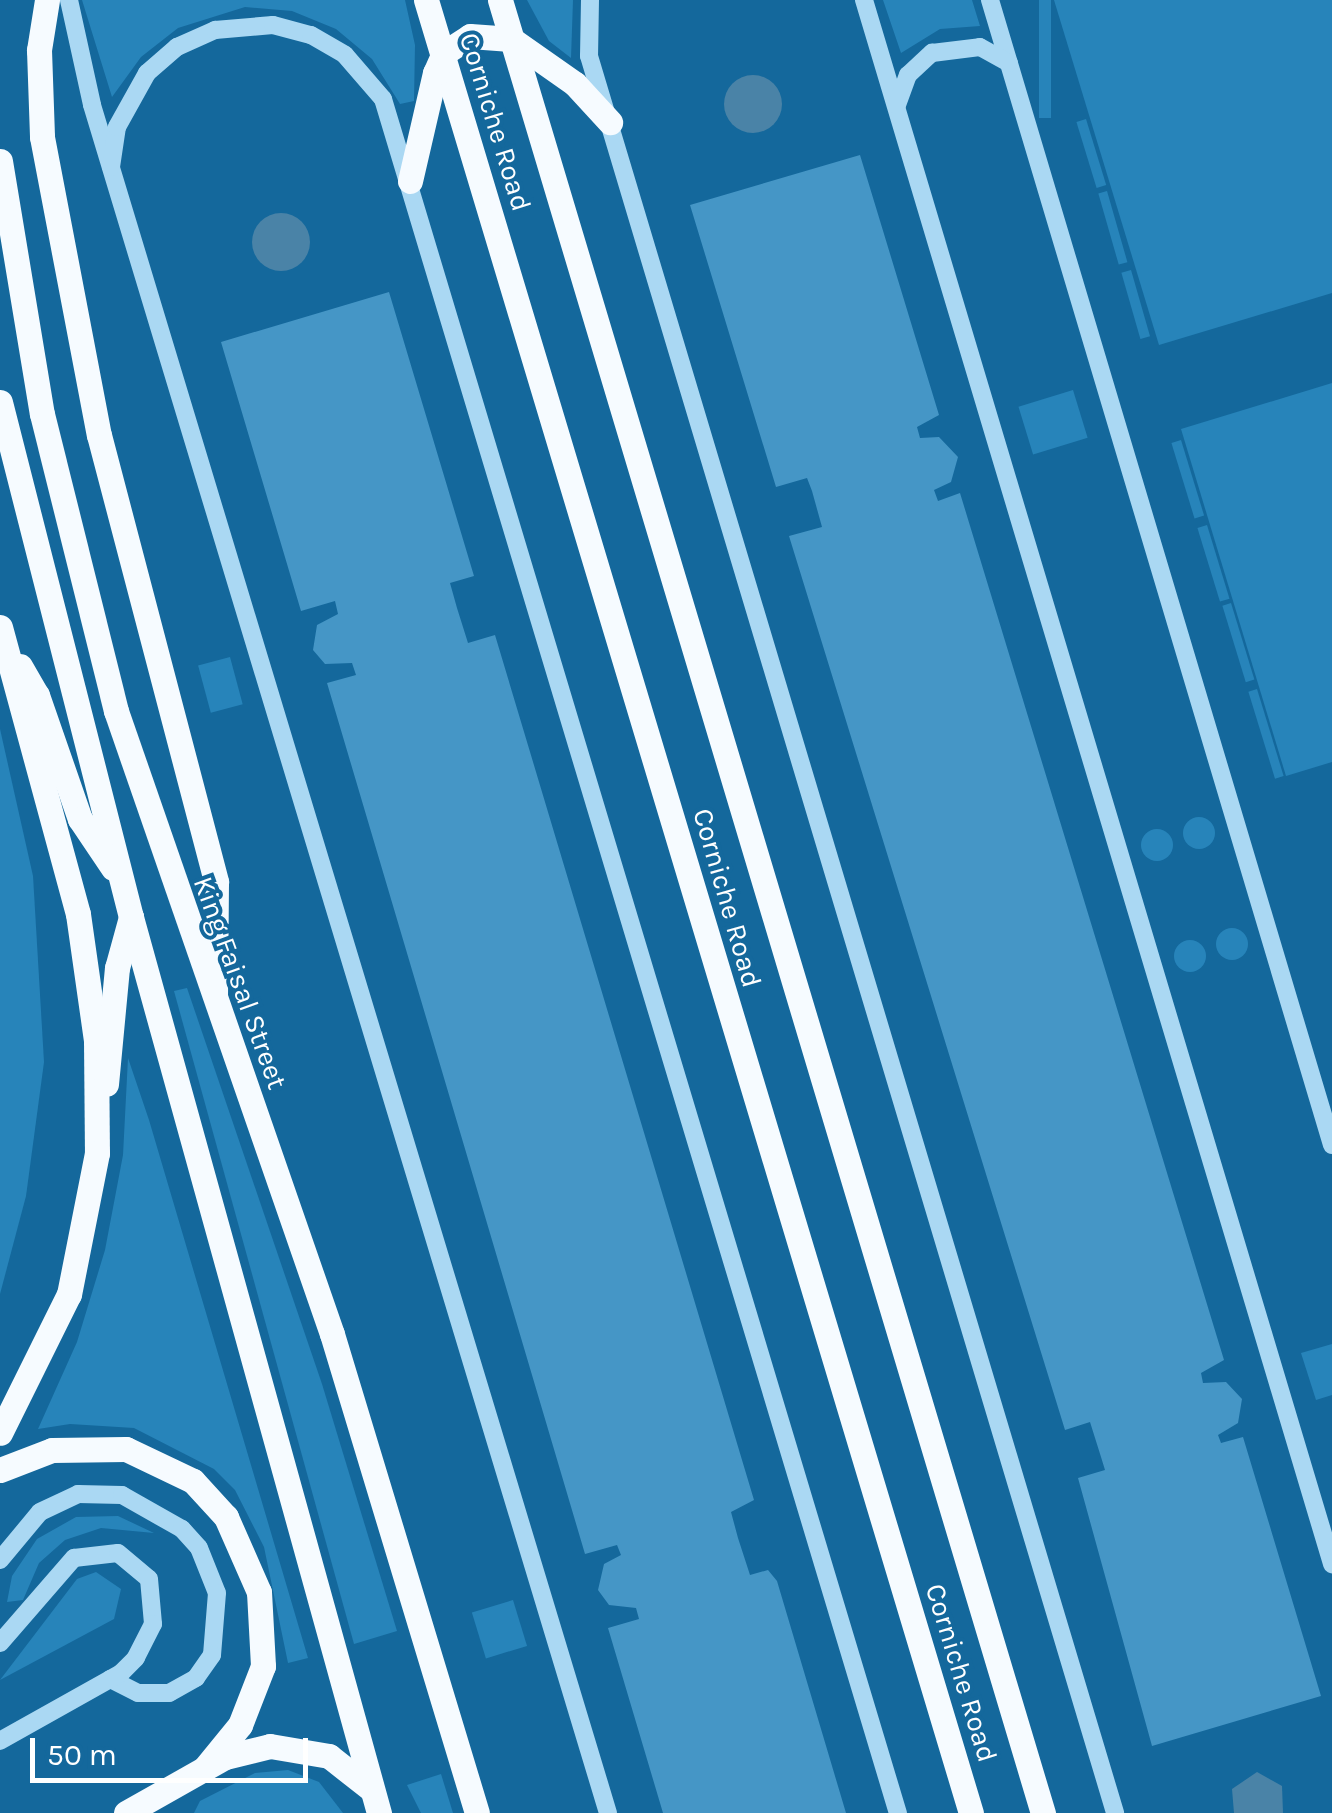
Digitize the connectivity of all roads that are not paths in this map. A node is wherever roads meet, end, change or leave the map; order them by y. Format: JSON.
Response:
{"nodes":[{"id":1,"x":47,"y":0,"type":"edge"},
{"id":2,"x":69,"y":0,"type":"edge"},
{"id":3,"x":426,"y":0,"type":"edge"},
{"id":4,"x":500,"y":0,"type":"edge"},
{"id":5,"x":590,"y":0,"type":"edge"},
{"id":6,"x":864,"y":0,"type":"edge"},
{"id":7,"x":990,"y":0,"type":"edge"},
{"id":8,"x":511,"y":38,"type":"junction"},
{"id":9,"x":444,"y":53,"type":"junction"},
{"id":10,"x":1009,"y":62,"type":"junction"},
{"id":11,"x":897,"y":106,"type":"junction"},
{"id":12,"x":610,"y":122,"type":"junction"},
{"id":13,"x":0,"y":161,"type":"edge"},
{"id":14,"x":111,"y":167,"type":"junction"},
{"id":15,"x":410,"y":181,"type":"junction"},
{"id":16,"x":0,"y":402,"type":"edge"},
{"id":17,"x":0,"y":627,"type":"edge"},
{"id":18,"x":9,"y":656,"type":"junction"},
{"id":19,"x":120,"y":876,"type":"junction"},
{"id":20,"x":131,"y":917,"type":"junction"},
{"id":21,"x":214,"y":1000,"type":"junction"},
{"id":22,"x":96,"y":1105,"type":"junction"},
{"id":23,"x":1332,"y":1145,"type":"edge"},
{"id":24,"x":0,"y":1433,"type":"edge"},
{"id":25,"x":0,"y":1470,"type":"edge"},
{"id":26,"x":0,"y":1560,"type":"edge"},
{"id":27,"x":1332,"y":1564,"type":"edge"},
{"id":28,"x":0,"y":1642,"type":"edge"},
{"id":29,"x":110,"y":1679,"type":"junction"},
{"id":30,"x":0,"y":1740,"type":"edge"},
{"id":31,"x":204,"y":1769,"type":"junction"},
{"id":32,"x":376,"y":1801,"type":"edge"},
{"id":33,"x":126,"y":1813,"type":"edge"},
{"id":34,"x":477,"y":1813,"type":"edge"},
{"id":35,"x":608,"y":1813,"type":"edge"},
{"id":36,"x":898,"y":1813,"type":"edge"},
{"id":37,"x":971,"y":1813,"type":"edge"},
{"id":38,"x":1042,"y":1813,"type":"edge"},
{"id":39,"x":1115,"y":1813,"type":"edge"}],
"edges":[{"from":1,"to":21,"type":"main road"},
{"from":2,"to":14,"type":"lane"},
{"from":3,"to":9,"type":"main road","name":"Corniche Road"},
{"from":4,"to":8,"type":"main road","name":"Corniche Road"},
{"from":5,"to":12,"type":"lane"},
{"from":6,"to":11,"type":"lane"},
{"from":7,"to":10,"type":"lane"},
{"from":8,"to":9,"type":"main road"},
{"from":8,"to":12,"type":"main road"},
{"from":8,"to":38,"type":"main road","name":"Corniche Road"},
{"from":9,"to":15,"type":"main road"},
{"from":9,"to":37,"type":"main road","name":"Corniche Road"},
{"from":10,"to":11,"type":"lane"},
{"from":10,"to":23,"type":"lane"},
{"from":11,"to":27,"type":"lane"},
{"from":12,"to":39,"type":"lane"},
{"from":13,"to":21,"type":"main road","name":"King Faisal Street"},
{"from":14,"to":15,"type":"lane"},
{"from":14,"to":35,"type":"lane"},
{"from":15,"to":36,"type":"lane"},
{"from":16,"to":19,"type":"main road"},
{"from":17,"to":18,"type":"main road"},
{"from":18,"to":19,"type":"main road"},
{"from":18,"to":22,"type":"main road"},
{"from":19,"to":20,"type":"main road"},
{"from":20,"to":22,"type":"main road"},
{"from":20,"to":32,"type":"main road"},
{"from":21,"to":34,"type":"main road","name":"King Faisal Street"},
{"from":22,"to":24,"type":"main road"},
{"from":25,"to":31,"type":"main road"},
{"from":26,"to":29,"type":"lane"},
{"from":28,"to":29,"type":"lane"},
{"from":29,"to":30,"type":"lane"},
{"from":31,"to":32,"type":"main road"},
{"from":31,"to":33,"type":"main road"}]}
